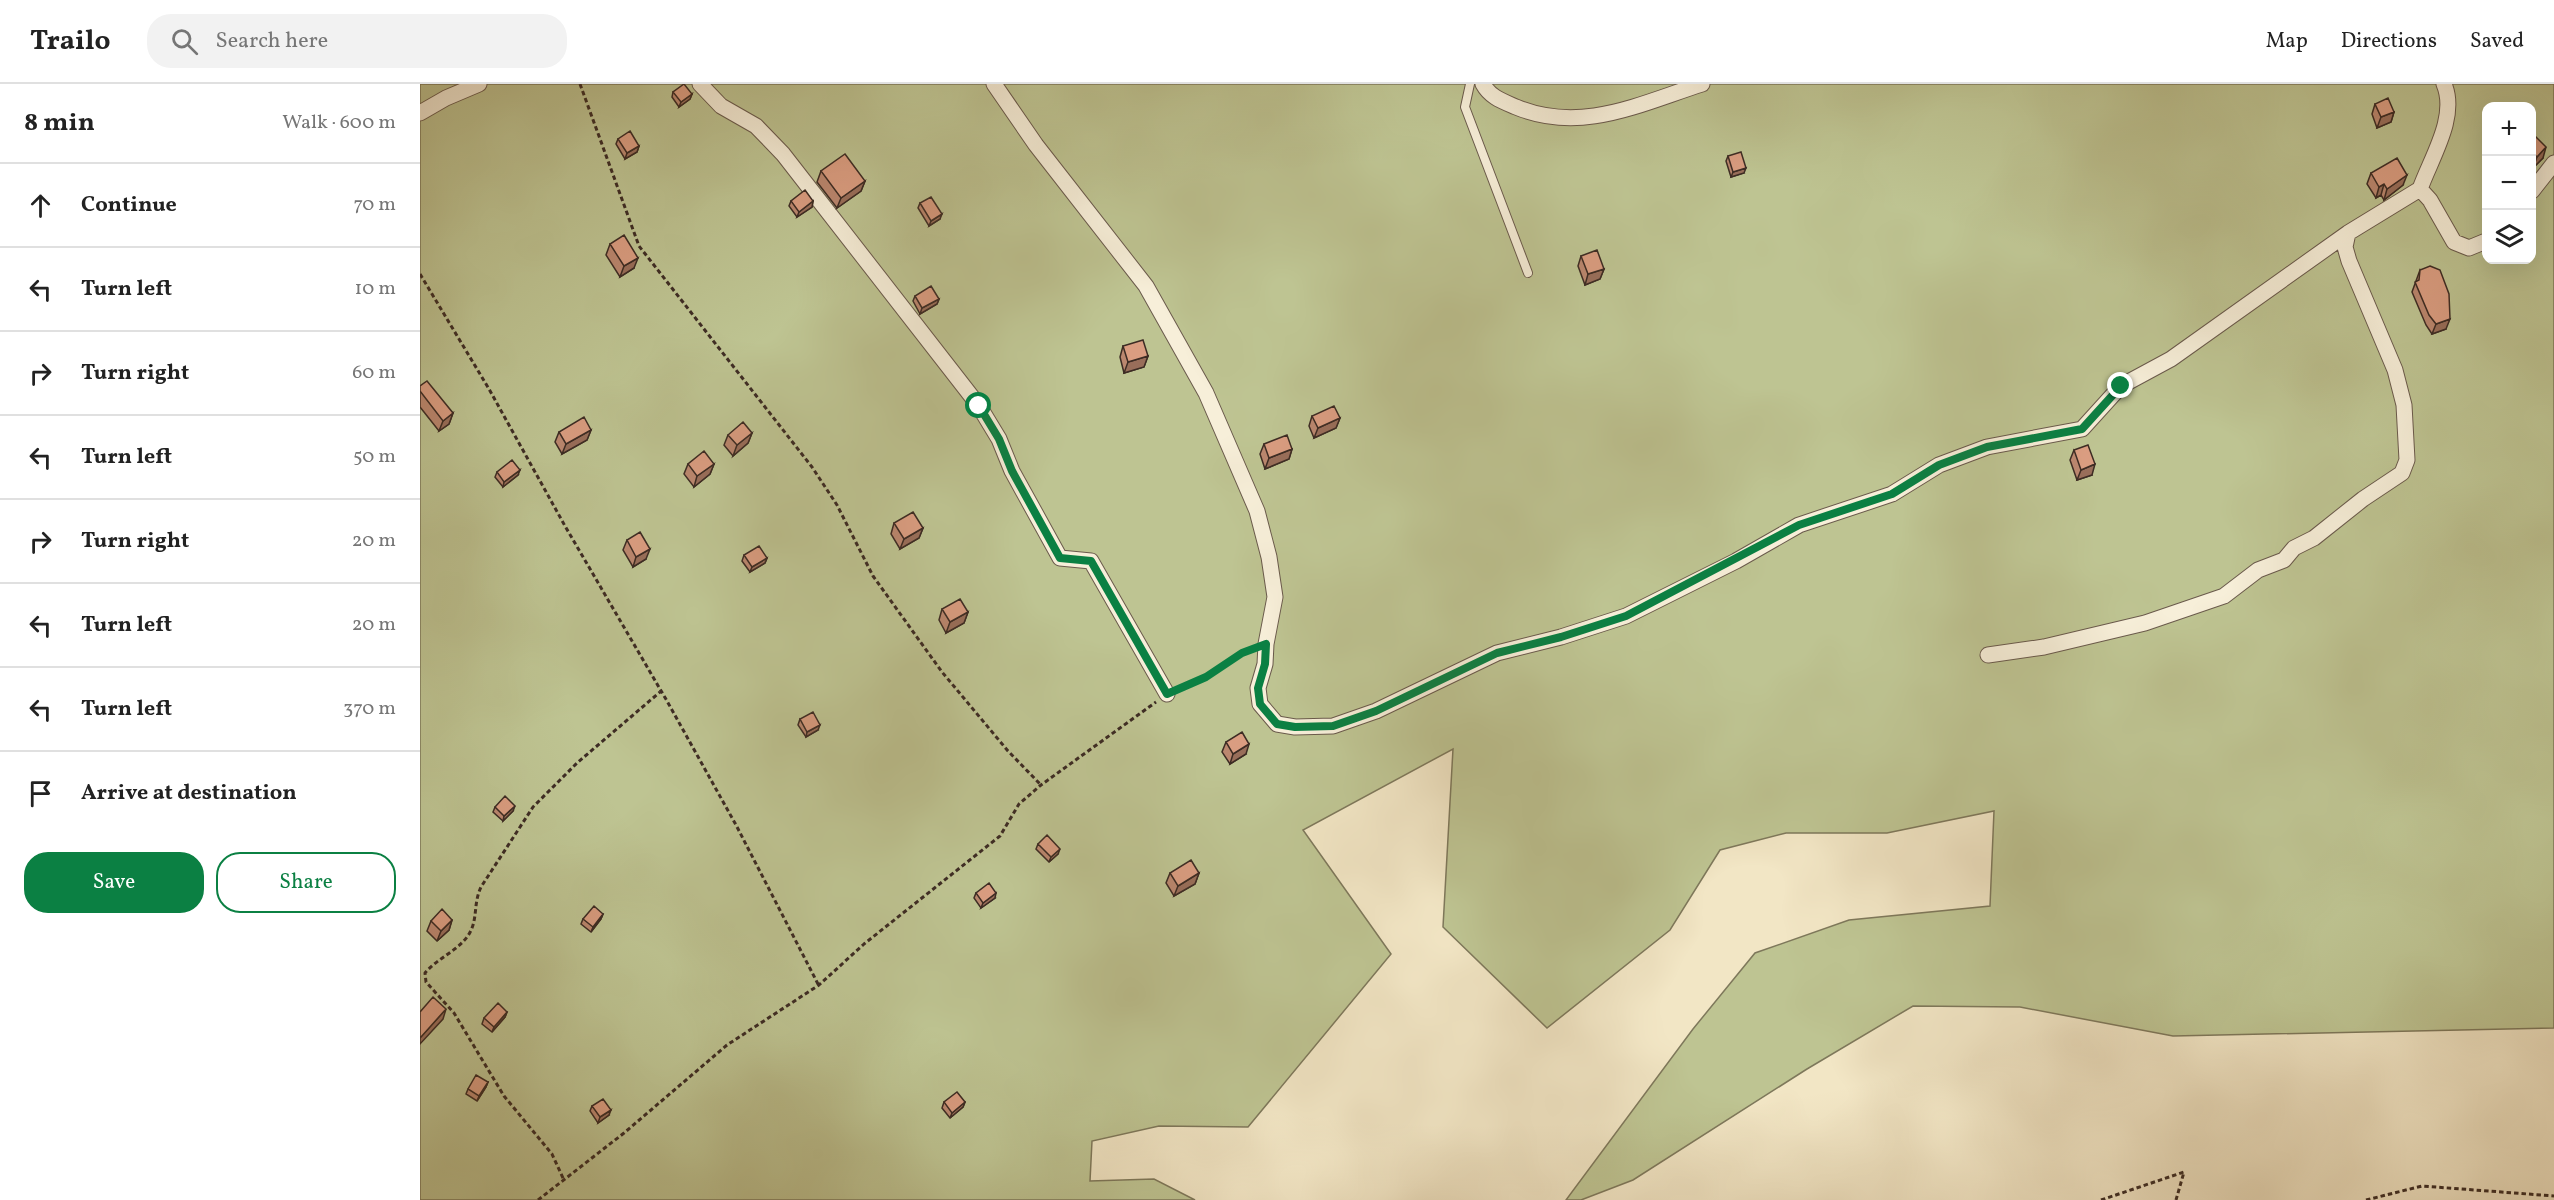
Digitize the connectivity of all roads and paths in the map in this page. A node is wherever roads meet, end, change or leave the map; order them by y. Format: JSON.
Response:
{"nodes":[{"id":1,"x":479,"y":84,"type":"edge"},
{"id":2,"x":580,"y":84,"type":"edge"},
{"id":3,"x":700,"y":84,"type":"edge"},
{"id":4,"x":994,"y":84,"type":"edge"},
{"id":5,"x":1470,"y":84,"type":"edge"},
{"id":6,"x":1483,"y":84,"type":"edge"},
{"id":7,"x":1702,"y":84,"type":"edge"},
{"id":8,"x":2444,"y":84,"type":"edge"},
{"id":9,"x":420,"y":113,"type":"edge"},
{"id":10,"x":2554,"y":163,"type":"edge"},
{"id":11,"x":2536,"y":186,"type":"edge"},
{"id":12,"x":2420,"y":189,"type":"junction"},
{"id":13,"x":2348,"y":233,"type":"junction"},
{"id":14,"x":2482,"y":243,"type":"edge"},
{"id":15,"x":1528,"y":273,"type":"dead end"},
{"id":16,"x":420,"y":274,"type":"edge"},
{"id":17,"x":1266,"y":644,"type":"junction"},
{"id":18,"x":1988,"y":655,"type":"dead end"},
{"id":19,"x":660,"y":692,"type":"junction"},
{"id":20,"x":1167,"y":694,"type":"junction"},
{"id":21,"x":1041,"y":785,"type":"junction"},
{"id":22,"x":819,"y":985,"type":"junction"},
{"id":23,"x":563,"y":1178,"type":"junction"},
{"id":24,"x":2554,"y":1196,"type":"edge"},
{"id":25,"x":538,"y":1200,"type":"edge"},
{"id":26,"x":2100,"y":1200,"type":"edge"},
{"id":27,"x":2176,"y":1200,"type":"edge"},
{"id":28,"x":2366,"y":1200,"type":"edge"}],
"edges":[{"from":1,"to":9,"type":"street"},
{"from":2,"to":21,"type":"path"},
{"from":3,"to":20,"type":"street"},
{"from":4,"to":17,"type":"street"},
{"from":5,"to":15,"type":"lane"},
{"from":6,"to":7,"type":"street"},
{"from":8,"to":12,"type":"street"},
{"from":10,"to":11,"type":"street"},
{"from":12,"to":13,"type":"street"},
{"from":12,"to":14,"type":"street"},
{"from":13,"to":17,"type":"street"},
{"from":13,"to":18,"type":"street"},
{"from":16,"to":19,"type":"path"},
{"from":17,"to":20,"type":"path"},
{"from":19,"to":22,"type":"path"},
{"from":19,"to":23,"type":"path"},
{"from":20,"to":21,"type":"path"},
{"from":21,"to":22,"type":"path"},
{"from":22,"to":23,"type":"path"},
{"from":23,"to":25,"type":"path"},
{"from":24,"to":28,"type":"path"},
{"from":26,"to":27,"type":"path"}]}
